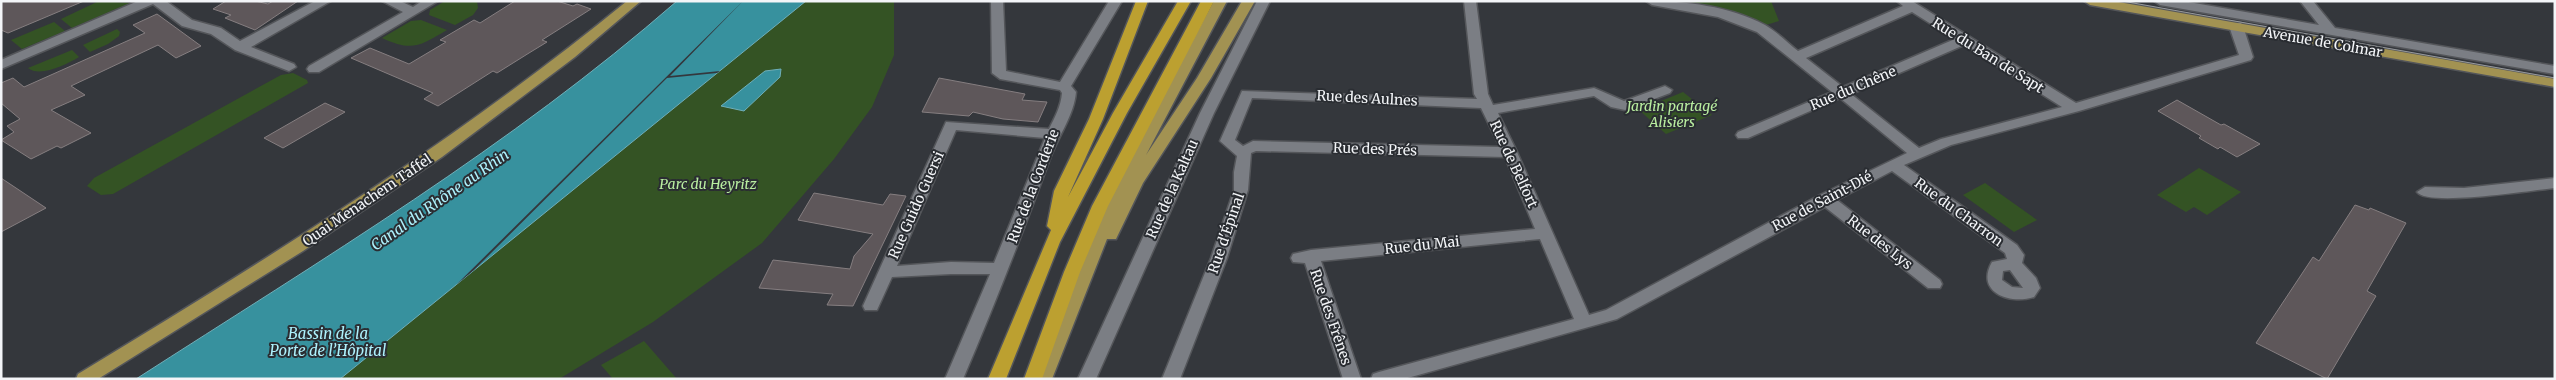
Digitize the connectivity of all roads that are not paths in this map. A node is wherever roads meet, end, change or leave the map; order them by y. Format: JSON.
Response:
{"nodes":[{"id":1,"x":148,"y":1,"type":"edge"},
{"id":2,"x":157,"y":1,"type":"edge"},
{"id":3,"x":325,"y":1,"type":"edge"},
{"id":4,"x":388,"y":1,"type":"edge"},
{"id":5,"x":432,"y":1,"type":"edge"},
{"id":6,"x":635,"y":1,"type":"edge"},
{"id":7,"x":997,"y":1,"type":"edge"},
{"id":8,"x":1116,"y":1,"type":"edge"},
{"id":9,"x":1142,"y":1,"type":"edge"},
{"id":10,"x":1185,"y":1,"type":"edge"},
{"id":11,"x":1208,"y":1,"type":"edge"},
{"id":12,"x":1221,"y":1,"type":"edge"},
{"id":13,"x":1249,"y":1,"type":"edge"},
{"id":14,"x":1264,"y":1,"type":"edge"},
{"id":15,"x":1470,"y":1,"type":"edge"},
{"id":16,"x":1652,"y":1,"type":"edge"},
{"id":17,"x":2090,"y":1,"type":"edge"},
{"id":18,"x":2160,"y":1,"type":"edge"},
{"id":19,"x":2306,"y":1,"type":"edge"},
{"id":20,"x":1908,"y":4,"type":"edge"},
{"id":21,"x":414,"y":12,"type":"junction"},
{"id":22,"x":2236,"y":26,"type":"junction"},
{"id":23,"x":2331,"y":31,"type":"junction"},
{"id":24,"x":1964,"y":40,"type":"junction"},
{"id":25,"x":240,"y":47,"type":"junction"},
{"id":26,"x":1799,"y":56,"type":"junction"},
{"id":27,"x":1,"y":65,"type":"edge"},
{"id":28,"x":289,"y":68,"type":"dead end"},
{"id":29,"x":314,"y":69,"type":"dead end"},
{"id":30,"x":2555,"y":70,"type":"edge"},
{"id":31,"x":2555,"y":83,"type":"edge"},
{"id":32,"x":1064,"y":87,"type":"junction"},
{"id":33,"x":1666,"y":90,"type":"dead end"},
{"id":34,"x":1843,"y":93,"type":"junction"},
{"id":35,"x":1488,"y":107,"type":"junction"},
{"id":36,"x":2074,"y":108,"type":"junction"},
{"id":37,"x":1052,"y":134,"type":"junction"},
{"id":38,"x":1743,"y":135,"type":"dead end"},
{"id":39,"x":1243,"y":152,"type":"junction"},
{"id":40,"x":1510,"y":152,"type":"junction"},
{"id":41,"x":1917,"y":153,"type":"junction"},
{"id":42,"x":1893,"y":164,"type":"junction"},
{"id":43,"x":2555,"y":183,"type":"edge"},
{"id":44,"x":2425,"y":192,"type":"dead end"},
{"id":45,"x":1825,"y":199,"type":"junction"},
{"id":46,"x":1545,"y":233,"type":"junction"},
{"id":47,"x":1052,"y":242,"type":"junction"},
{"id":48,"x":1305,"y":257,"type":"joint"},
{"id":49,"x":2014,"y":264,"type":"dead end"},
{"id":50,"x":1002,"y":269,"type":"junction"},
{"id":51,"x":886,"y":272,"type":"junction"},
{"id":52,"x":1086,"y":274,"type":"junction"},
{"id":53,"x":1934,"y":284,"type":"dead end"},
{"id":54,"x":871,"y":306,"type":"dead end"},
{"id":55,"x":1583,"y":321,"type":"junction"},
{"id":56,"x":84,"y":379,"type":"edge"},
{"id":57,"x":954,"y":379,"type":"edge"},
{"id":58,"x":997,"y":379,"type":"edge"},
{"id":59,"x":1033,"y":379,"type":"edge"},
{"id":60,"x":1043,"y":379,"type":"edge"},
{"id":61,"x":1087,"y":379,"type":"edge"},
{"id":62,"x":1172,"y":379,"type":"edge"},
{"id":63,"x":1352,"y":379,"type":"edge"},
{"id":64,"x":1379,"y":379,"type":"edge"}],
"edges":[{"from":1,"to":27,"type":"street"},
{"from":2,"to":25,"type":"street"},
{"from":3,"to":25,"type":"street"},
{"from":4,"to":21,"type":"street"},
{"from":5,"to":21,"type":"street"},
{"from":6,"to":56,"type":"main road","name":"Quai Menachem Taffel"},
{"from":7,"to":32,"type":"street"},
{"from":8,"to":32,"type":"street"},
{"from":9,"to":47,"type":"highway"},
{"from":10,"to":47,"type":"highway"},
{"from":11,"to":59,"type":"highway"},
{"from":12,"to":52,"type":"main road"},
{"from":13,"to":52,"type":"main road"},
{"from":14,"to":61,"type":"street","name":"Rue de la Kaltau"},
{"from":15,"to":35,"type":"street","name":"Rue de Belfort"},
{"from":16,"to":26,"type":"street"},
{"from":17,"to":22,"type":"main road","name":"Avenue de Colmar"},
{"from":18,"to":23,"type":"street","name":"Avenue de Colmar"},
{"from":19,"to":23,"type":"street"},
{"from":20,"to":24,"type":"street","name":"Rue du Ban de Sapt"},
{"from":20,"to":26,"type":"street"},
{"from":21,"to":29,"type":"street"},
{"from":22,"to":31,"type":"main road","name":"Avenue de Colmar"},
{"from":22,"to":36,"type":"street","name":"Rue de Saint-Dié"},
{"from":23,"to":30,"type":"street","name":"Avenue de Colmar"},
{"from":24,"to":34,"type":"street","name":"Rue du Chêne"},
{"from":24,"to":36,"type":"street","name":"Rue du Ban de Sapt"},
{"from":25,"to":28,"type":"street"},
{"from":26,"to":34,"type":"street"},
{"from":32,"to":37,"type":"street","name":"Rue de la Corderie"},
{"from":33,"to":35,"type":"street","name":"Rue des Aulnes"},
{"from":34,"to":38,"type":"street","name":"Rue du Chêne"},
{"from":34,"to":41,"type":"street"},
{"from":35,"to":39,"type":"street","name":"Rue des Aulnes"},
{"from":35,"to":40,"type":"street","name":"Rue de Belfort"},
{"from":36,"to":41,"type":"street","name":"Rue de Saint-Dié"},
{"from":37,"to":50,"type":"street","name":"Rue de la Corderie"},
{"from":37,"to":51,"type":"street","name":"Rue Guido Guersi"},
{"from":39,"to":40,"type":"street","name":"Rue des Prés"},
{"from":39,"to":62,"type":"street","name":"Rue d'Épinal"},
{"from":40,"to":46,"type":"street","name":"Rue de Belfort"},
{"from":41,"to":42,"type":"street","name":"Rue de Saint-Dié"},
{"from":42,"to":45,"type":"street","name":"Rue de Saint-Dié"},
{"from":42,"to":49,"type":"street","name":"Rue du Charron"},
{"from":43,"to":44,"type":"street"},
{"from":45,"to":53,"type":"street","name":"Rue des Lys"},
{"from":45,"to":55,"type":"street","name":"Rue de Saint-Dié"},
{"from":46,"to":48,"type":"street","name":"Rue du Mai"},
{"from":46,"to":55,"type":"street","name":"Rue de Belfort"},
{"from":47,"to":58,"type":"highway"},
{"from":48,"to":63,"type":"street","name":"Rue des Frênes"},
{"from":50,"to":51,"type":"street","name":"Rue Guido Guersi"},
{"from":50,"to":57,"type":"street","name":"Rue de la Corderie"},
{"from":51,"to":54,"type":"street"},
{"from":52,"to":60,"type":"main road"},
{"from":55,"to":64,"type":"street","name":"Rue de Saint-Dié"}]}
